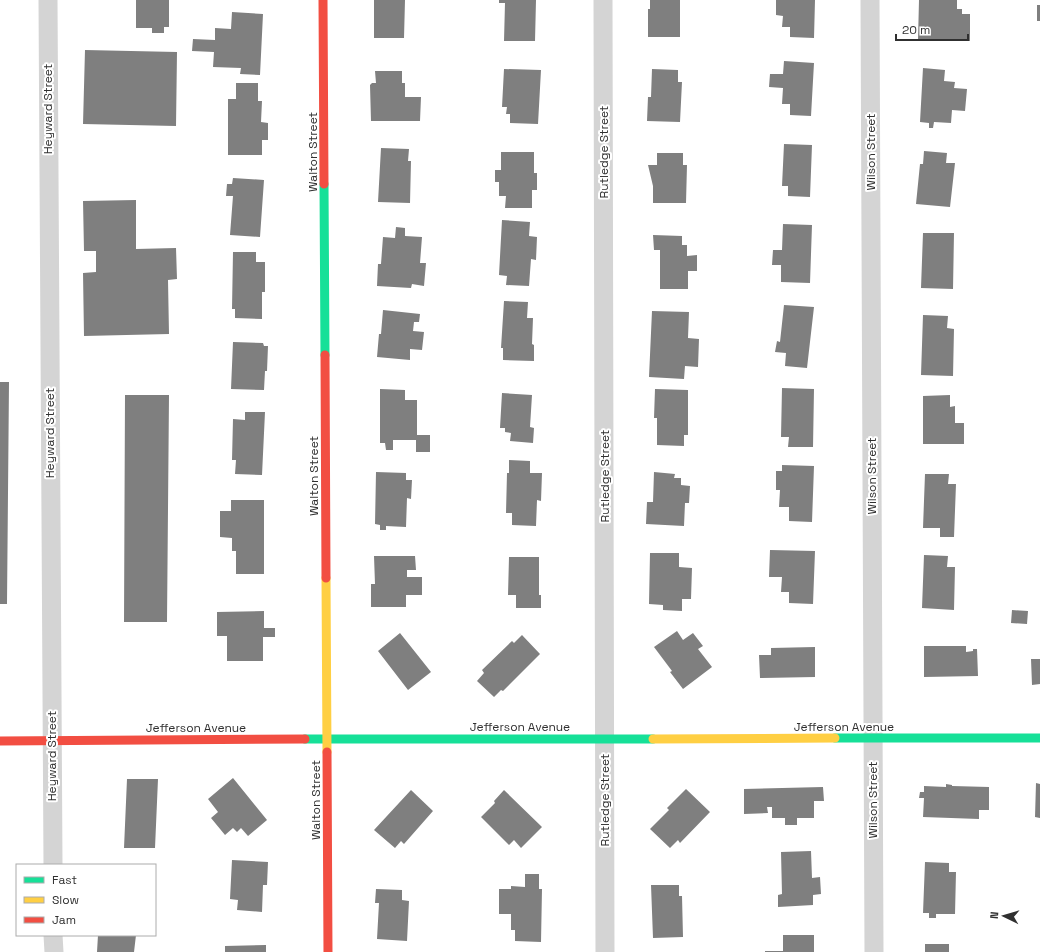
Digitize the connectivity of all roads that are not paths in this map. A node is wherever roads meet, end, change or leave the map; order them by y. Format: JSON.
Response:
{"nodes":[{"id":1,"x":48,"y":0,"type":"edge"},
{"id":2,"x":323,"y":0,"type":"edge"},
{"id":3,"x":603,"y":0,"type":"edge"},
{"id":4,"x":870,"y":0,"type":"edge"},
{"id":5,"x":605,"y":738,"type":"junction"},
{"id":6,"x":1040,"y":738,"type":"edge"},
{"id":7,"x":328,"y":739,"type":"junction"},
{"id":8,"x":873,"y":739,"type":"junction"},
{"id":9,"x":0,"y":741,"type":"edge"},
{"id":10,"x":52,"y":741,"type":"junction"},
{"id":11,"x":53,"y":864,"type":"edge"},
{"id":12,"x":53,"y":936,"type":"edge"},
{"id":13,"x":54,"y":952,"type":"edge"},
{"id":14,"x":328,"y":952,"type":"edge"},
{"id":15,"x":605,"y":952,"type":"edge"},
{"id":16,"x":874,"y":952,"type":"edge"}],
"edges":[{"from":1,"to":10,"type":"street","name":"Heyward Street"},
{"from":2,"to":7,"type":"street","name":"Walton Street"},
{"from":3,"to":5,"type":"street","name":"Rutledge Street"},
{"from":4,"to":8,"type":"street","name":"Wilson Street"},
{"from":5,"to":7,"type":"street","name":"Jefferson Avenue"},
{"from":5,"to":8,"type":"street","name":"Jefferson Avenue"},
{"from":5,"to":15,"type":"street","name":"Rutledge Street"},
{"from":6,"to":8,"type":"street","name":"Jefferson Avenue"},
{"from":7,"to":10,"type":"street","name":"Jefferson Avenue"},
{"from":7,"to":14,"type":"street","name":"Walton Street"},
{"from":8,"to":16,"type":"street","name":"Wilson Street"},
{"from":9,"to":10,"type":"street","name":"Jefferson Avenue"},
{"from":10,"to":11,"type":"street","name":"Heyward Street"},
{"from":12,"to":13,"type":"street"}]}
